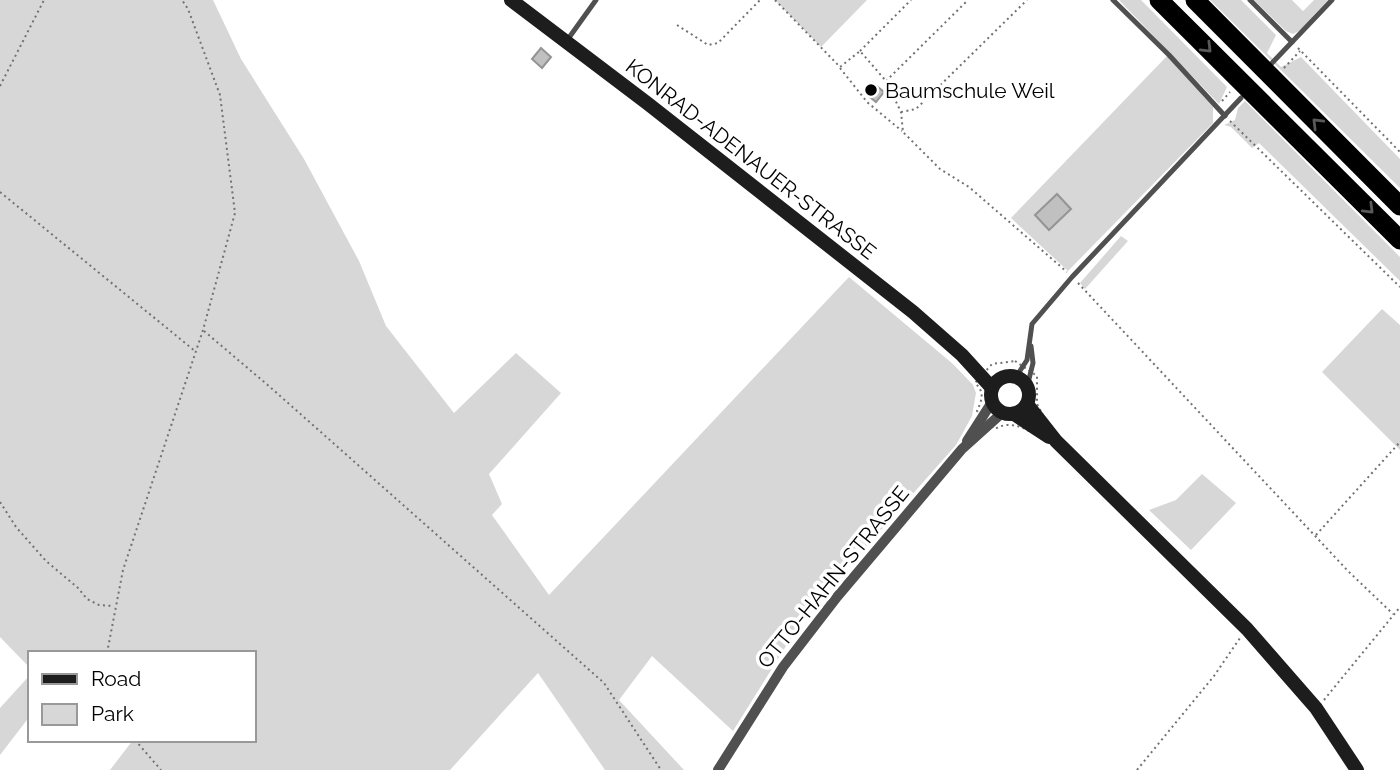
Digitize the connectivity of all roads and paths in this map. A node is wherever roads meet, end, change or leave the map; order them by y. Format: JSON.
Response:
{"nodes":[{"id":1,"x":44,"y":0,"type":"edge"},
{"id":2,"x":182,"y":0,"type":"edge"},
{"id":3,"x":511,"y":0,"type":"edge"},
{"id":4,"x":596,"y":0,"type":"edge"},
{"id":5,"x":760,"y":0,"type":"edge"},
{"id":6,"x":775,"y":0,"type":"edge"},
{"id":7,"x":911,"y":0,"type":"edge"},
{"id":8,"x":968,"y":0,"type":"edge"},
{"id":9,"x":1027,"y":0,"type":"edge"},
{"id":10,"x":1113,"y":0,"type":"edge"},
{"id":11,"x":1159,"y":0,"type":"edge"},
{"id":12,"x":1195,"y":0,"type":"edge"},
{"id":13,"x":1250,"y":0,"type":"edge"},
{"id":14,"x":1332,"y":0,"type":"edge"},
{"id":15,"x":677,"y":25,"type":"dead end"},
{"id":16,"x":566,"y":42,"type":"junction"},
{"id":17,"x":1292,"y":42,"type":"junction"},
{"id":18,"x":1300,"y":50,"type":"junction"},
{"id":19,"x":860,"y":51,"type":"junction"},
{"id":20,"x":840,"y":67,"type":"junction"},
{"id":21,"x":1273,"y":71,"type":"junction"},
{"id":22,"x":886,"y":81,"type":"junction"},
{"id":23,"x":0,"y":86,"type":"edge"},
{"id":24,"x":1240,"y":90,"type":"junction"},
{"id":25,"x":1217,"y":107,"type":"junction"},
{"id":26,"x":901,"y":112,"type":"junction"},
{"id":27,"x":1225,"y":116,"type":"junction"},
{"id":28,"x":902,"y":132,"type":"junction"},
{"id":29,"x":1400,"y":152,"type":"edge"},
{"id":30,"x":0,"y":192,"type":"edge"},
{"id":31,"x":1400,"y":206,"type":"edge"},
{"id":32,"x":1400,"y":240,"type":"edge"},
{"id":33,"x":1072,"y":277,"type":"junction"},
{"id":34,"x":1400,"y":287,"type":"edge"},
{"id":35,"x":203,"y":330,"type":"junction"},
{"id":36,"x":1030,"y":340,"type":"junction"},
{"id":37,"x":196,"y":352,"type":"junction"},
{"id":38,"x":988,"y":368,"type":"dead end"},
{"id":39,"x":1021,"y":376,"type":"junction"},
{"id":40,"x":977,"y":380,"type":"dead end"},
{"id":41,"x":994,"y":390,"type":"junction"},
{"id":42,"x":1027,"y":404,"type":"junction"},
{"id":43,"x":979,"y":414,"type":"dead end"},
{"id":44,"x":1008,"y":414,"type":"junction"},
{"id":45,"x":1056,"y":441,"type":"junction"},
{"id":46,"x":1400,"y":442,"type":"edge"},
{"id":47,"x":962,"y":449,"type":"junction"},
{"id":48,"x":0,"y":502,"type":"edge"},
{"id":49,"x":1316,"y":535,"type":"junction"},
{"id":50,"x":115,"y":606,"type":"junction"},
{"id":51,"x":1400,"y":607,"type":"edge"},
{"id":52,"x":1393,"y":614,"type":"junction"},
{"id":53,"x":1247,"y":629,"type":"junction"},
{"id":54,"x":107,"y":651,"type":"edge"},
{"id":55,"x":1316,"y":708,"type":"junction"},
{"id":56,"x":137,"y":742,"type":"edge"},
{"id":57,"x":161,"y":770,"type":"edge"},
{"id":58,"x":661,"y":770,"type":"edge"},
{"id":59,"x":718,"y":770,"type":"edge"},
{"id":60,"x":1138,"y":770,"type":"edge"},
{"id":61,"x":1357,"y":770,"type":"edge"}],
"edges":[{"from":1,"to":23,"type":"path"},
{"from":2,"to":35,"type":"path"},
{"from":3,"to":16,"type":"main road","name":"KONRAD-ADENAUER-STRASSE"},
{"from":4,"to":16,"type":"lane"},
{"from":5,"to":15,"type":"path"},
{"from":6,"to":20,"type":"path"},
{"from":7,"to":19,"type":"path"},
{"from":8,"to":22,"type":"path"},
{"from":9,"to":26,"type":"path"},
{"from":10,"to":25,"type":"lane"},
{"from":11,"to":24,"type":"highway","one_way":true},
{"from":12,"to":21,"type":"highway"},
{"from":13,"to":17,"type":"lane"},
{"from":14,"to":17,"type":"lane"},
{"from":16,"to":41,"type":"main road","name":"KONRAD-ADENAUER-STRASSE"},
{"from":17,"to":18,"type":"path"},
{"from":17,"to":21,"type":"lane"},
{"from":18,"to":21,"type":"path"},
{"from":18,"to":29,"type":"path"},
{"from":19,"to":20,"type":"path"},
{"from":19,"to":22,"type":"path"},
{"from":20,"to":28,"type":"path"},
{"from":31,"to":21,"type":"highway","one_way":true},
{"from":22,"to":26,"type":"path"},
{"from":24,"to":25,"type":"path"},
{"from":24,"to":27,"type":"lane"},
{"from":24,"to":32,"type":"highway","one_way":true},
{"from":25,"to":27,"type":"lane"},
{"from":26,"to":28,"type":"path"},
{"from":27,"to":33,"type":"lane"},
{"from":27,"to":34,"type":"path"},
{"from":28,"to":33,"type":"path"},
{"from":30,"to":37,"type":"path"},
{"from":33,"to":36,"type":"lane"},
{"from":33,"to":49,"type":"path"},
{"from":35,"to":37,"type":"path"},
{"from":35,"to":58,"type":"path"},
{"from":36,"to":39,"type":"lane"},
{"from":36,"to":39,"type":"lane"},
{"from":37,"to":50,"type":"path"},
{"from":38,"to":39,"type":"path"},
{"from":39,"to":41,"type":"main road"},
{"from":39,"to":42,"type":"main road"},
{"from":40,"to":43,"type":"path"},
{"from":41,"to":44,"type":"main road","name":"KONRAD-ADENAUER-STRASSE"},
{"from":41,"to":47,"type":"street","name":"OTTO-HAHN-STRASSE"},
{"from":42,"to":44,"type":"main road"},
{"from":42,"to":45,"type":"main road"},
{"from":44,"to":45,"type":"main road"},
{"from":44,"to":47,"type":"street","name":"OTTO-HAHN-STRASSE"},
{"from":45,"to":53,"type":"main road"},
{"from":46,"to":49,"type":"path"},
{"from":47,"to":59,"type":"street","name":"OTTO-HAHN-STRASSE"},
{"from":48,"to":50,"type":"path"},
{"from":49,"to":52,"type":"path"},
{"from":50,"to":54,"type":"path"},
{"from":51,"to":52,"type":"path"},
{"from":52,"to":55,"type":"path"},
{"from":53,"to":55,"type":"main road"},
{"from":53,"to":60,"type":"path"},
{"from":55,"to":61,"type":"main road"},
{"from":56,"to":57,"type":"path"}]}
